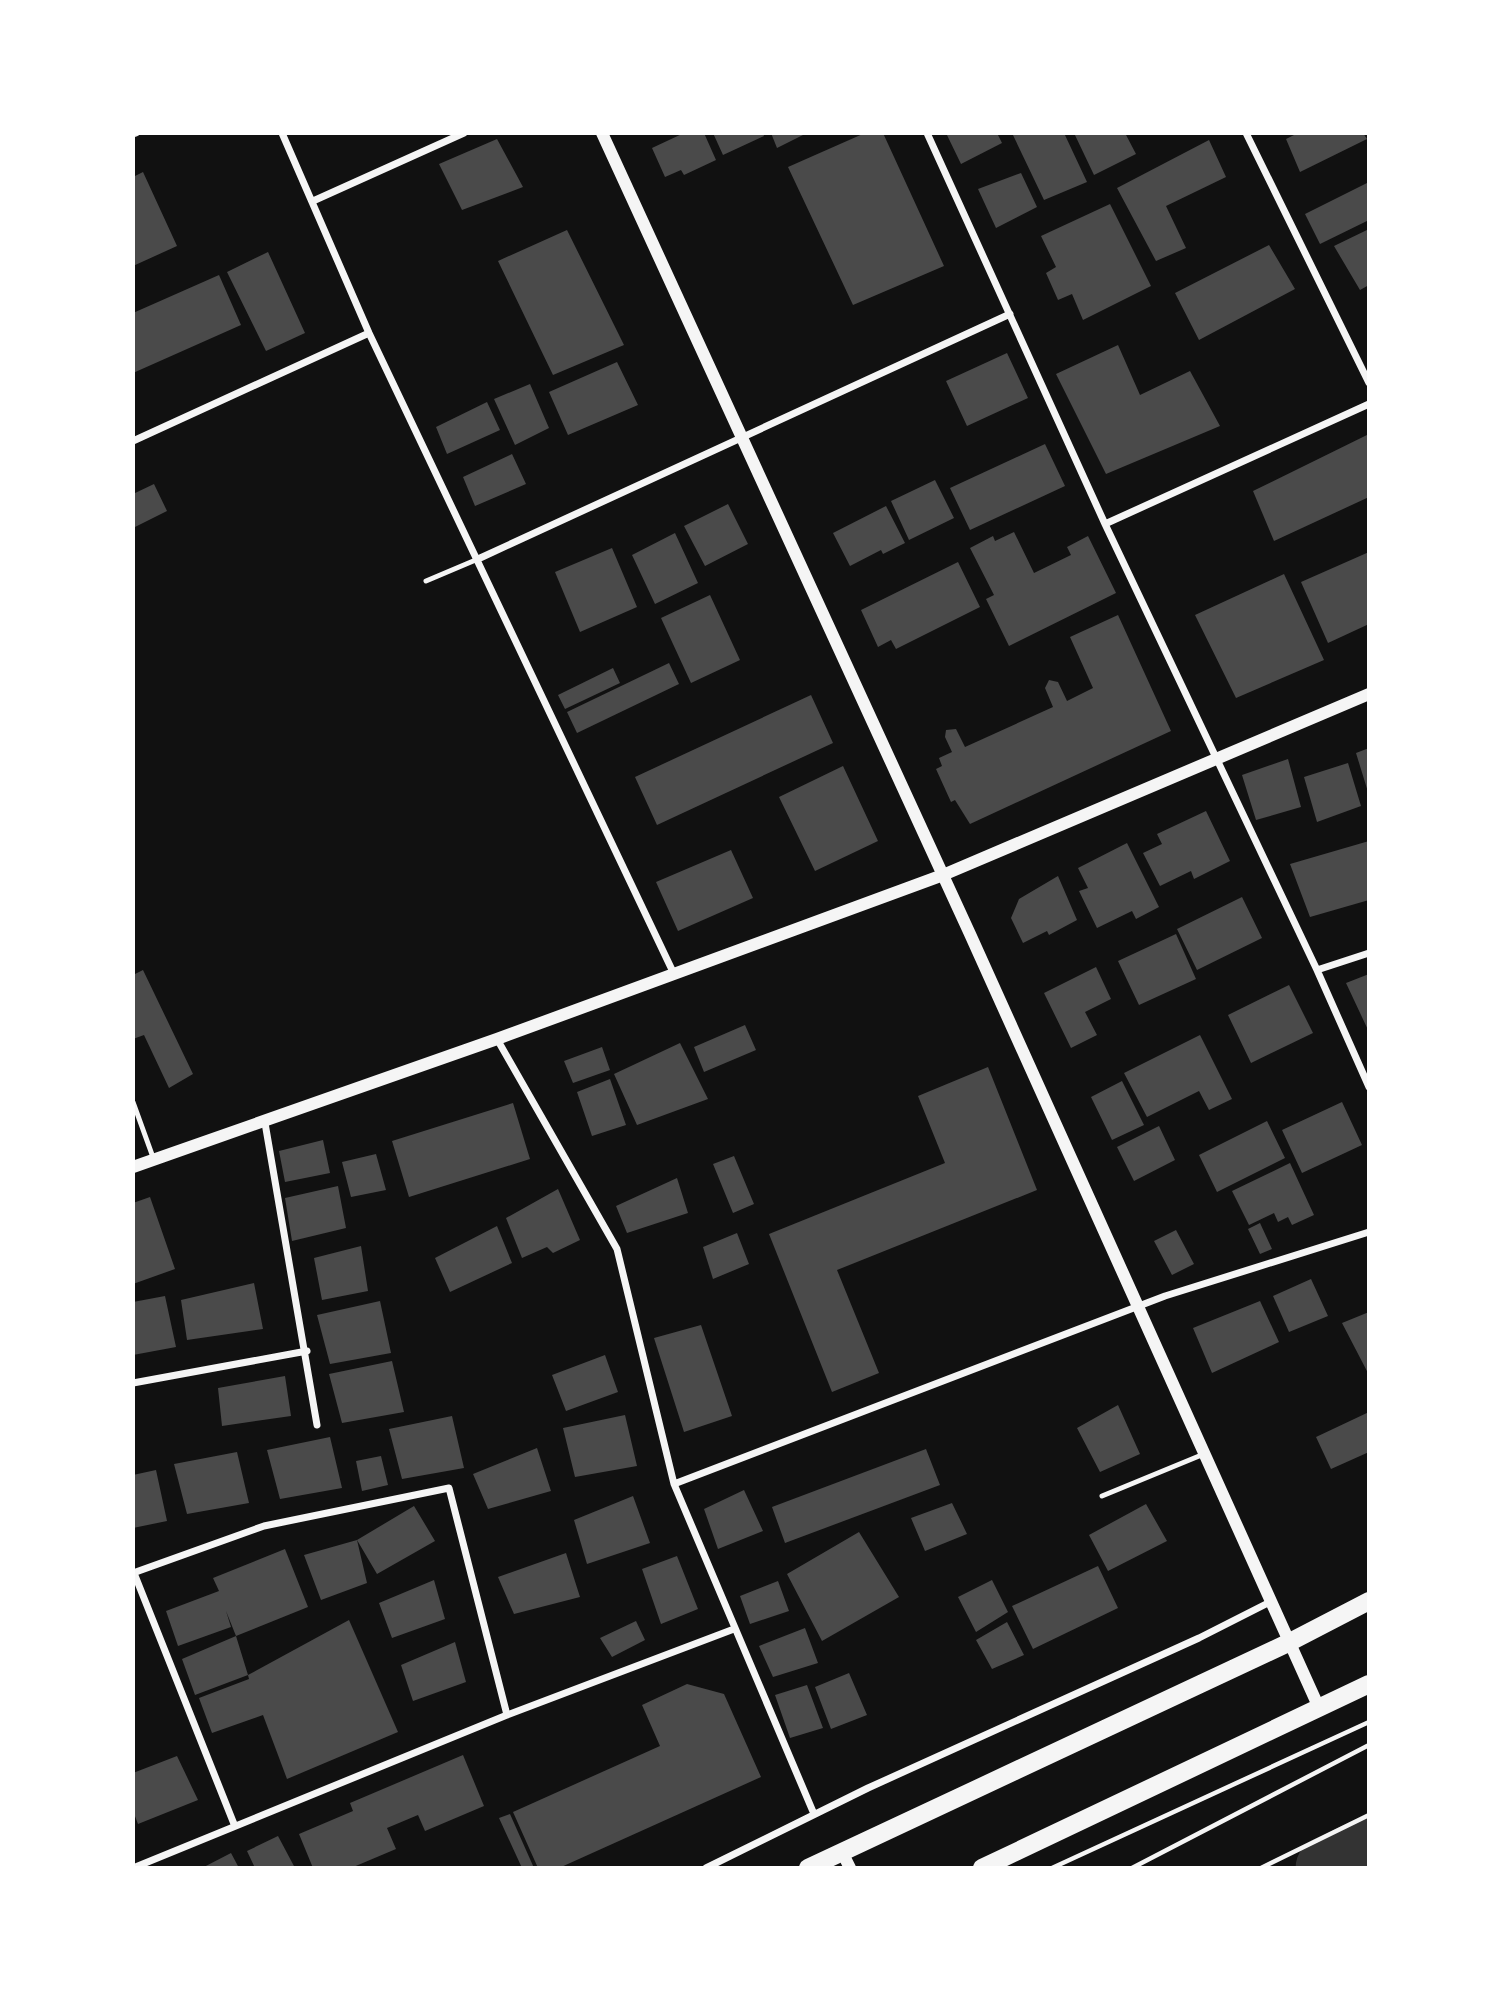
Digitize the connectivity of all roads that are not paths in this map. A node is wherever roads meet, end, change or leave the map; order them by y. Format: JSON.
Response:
{"nodes":[{"id":1,"x":282,"y":133,"type":"edge"},
{"id":2,"x":464,"y":133,"type":"edge"},
{"id":3,"x":602,"y":133,"type":"edge"},
{"id":4,"x":928,"y":133,"type":"edge"},
{"id":5,"x":1246,"y":133,"type":"edge"},
{"id":6,"x":313,"y":201,"type":"junction"},
{"id":7,"x":1010,"y":314,"type":"junction"},
{"id":8,"x":369,"y":333,"type":"junction"},
{"id":9,"x":1369,"y":383,"type":"edge"},
{"id":10,"x":1369,"y":404,"type":"edge"},
{"id":11,"x":740,"y":438,"type":"junction"},
{"id":12,"x":133,"y":441,"type":"edge"},
{"id":13,"x":1105,"y":524,"type":"junction"},
{"id":14,"x":478,"y":559,"type":"junction"},
{"id":15,"x":426,"y":581,"type":"dead end"},
{"id":16,"x":1369,"y":694,"type":"edge"},
{"id":17,"x":1214,"y":759,"type":"junction"},
{"id":18,"x":943,"y":875,"type":"junction"},
{"id":19,"x":1369,"y":953,"type":"edge"},
{"id":20,"x":1317,"y":970,"type":"junction"},
{"id":21,"x":674,"y":975,"type":"junction"},
{"id":22,"x":497,"y":1039,"type":"junction"},
{"id":23,"x":1369,"y":1087,"type":"edge"},
{"id":24,"x":133,"y":1102,"type":"edge"},
{"id":25,"x":265,"y":1123,"type":"junction"},
{"id":26,"x":154,"y":1160,"type":"junction"},
{"id":27,"x":133,"y":1167,"type":"edge"},
{"id":28,"x":1369,"y":1232,"type":"edge"},
{"id":29,"x":1139,"y":1306,"type":"junction"},
{"id":30,"x":307,"y":1351,"type":"junction"},
{"id":31,"x":133,"y":1383,"type":"edge"},
{"id":32,"x":317,"y":1425,"type":"dead end"},
{"id":33,"x":1203,"y":1454,"type":"junction"},
{"id":34,"x":674,"y":1483,"type":"junction"},
{"id":35,"x":1102,"y":1496,"type":"dead end"},
{"id":36,"x":134,"y":1573,"type":"edge"},
{"id":37,"x":1369,"y":1601,"type":"edge"},
{"id":38,"x":1270,"y":1602,"type":"junction"},
{"id":39,"x":734,"y":1629,"type":"junction"},
{"id":40,"x":1288,"y":1643,"type":"junction"},
{"id":41,"x":1369,"y":1684,"type":"edge"},
{"id":42,"x":1320,"y":1710,"type":"junction"},
{"id":43,"x":507,"y":1715,"type":"junction"},
{"id":44,"x":814,"y":1814,"type":"junction"},
{"id":45,"x":234,"y":1824,"type":"junction"},
{"id":46,"x":846,"y":1860,"type":"edge"},
{"id":47,"x":133,"y":1868,"type":"edge"},
{"id":48,"x":706,"y":1868,"type":"edge"},
{"id":49,"x":808,"y":1868,"type":"edge"},
{"id":50,"x":982,"y":1868,"type":"edge"}],
"edges":[{"from":1,"to":6,"type":"street"},
{"from":2,"to":6,"type":"street"},
{"from":3,"to":11,"type":"street"},
{"from":4,"to":7,"type":"street"},
{"from":5,"to":9,"type":"street"},
{"from":6,"to":8,"type":"street"},
{"from":7,"to":11,"type":"street"},
{"from":7,"to":13,"type":"street"},
{"from":8,"to":12,"type":"street"},
{"from":8,"to":14,"type":"street"},
{"from":10,"to":13,"type":"street"},
{"from":11,"to":14,"type":"street"},
{"from":11,"to":18,"type":"street"},
{"from":13,"to":17,"type":"street"},
{"from":14,"to":15,"type":"lane"},
{"from":14,"to":21,"type":"street"},
{"from":16,"to":17,"type":"street"},
{"from":17,"to":18,"type":"street"},
{"from":17,"to":20,"type":"street"},
{"from":18,"to":21,"type":"street"},
{"from":18,"to":29,"type":"street"},
{"from":19,"to":20,"type":"street"},
{"from":20,"to":23,"type":"street"},
{"from":21,"to":22,"type":"street"},
{"from":22,"to":25,"type":"street"},
{"from":22,"to":34,"type":"street"},
{"from":24,"to":26,"type":"lane"},
{"from":25,"to":26,"type":"street"},
{"from":25,"to":30,"type":"street"},
{"from":26,"to":27,"type":"street"},
{"from":28,"to":29,"type":"street"},
{"from":29,"to":33,"type":"street"},
{"from":29,"to":34,"type":"street"},
{"from":30,"to":31,"type":"street"},
{"from":30,"to":32,"type":"street"},
{"from":33,"to":35,"type":"lane"},
{"from":33,"to":38,"type":"street"},
{"from":34,"to":39,"type":"street"},
{"from":36,"to":43,"type":"street"},
{"from":36,"to":45,"type":"street"},
{"from":37,"to":40,"type":"main road"},
{"from":38,"to":40,"type":"street"},
{"from":38,"to":44,"type":"street"},
{"from":39,"to":43,"type":"street"},
{"from":39,"to":44,"type":"street"},
{"from":40,"to":42,"type":"street"},
{"from":40,"to":46,"type":"main road"},
{"from":41,"to":42,"type":"main road"},
{"from":42,"to":50,"type":"main road"},
{"from":43,"to":45,"type":"street"},
{"from":44,"to":48,"type":"street"},
{"from":45,"to":47,"type":"street"},
{"from":46,"to":49,"type":"main road"}]}
